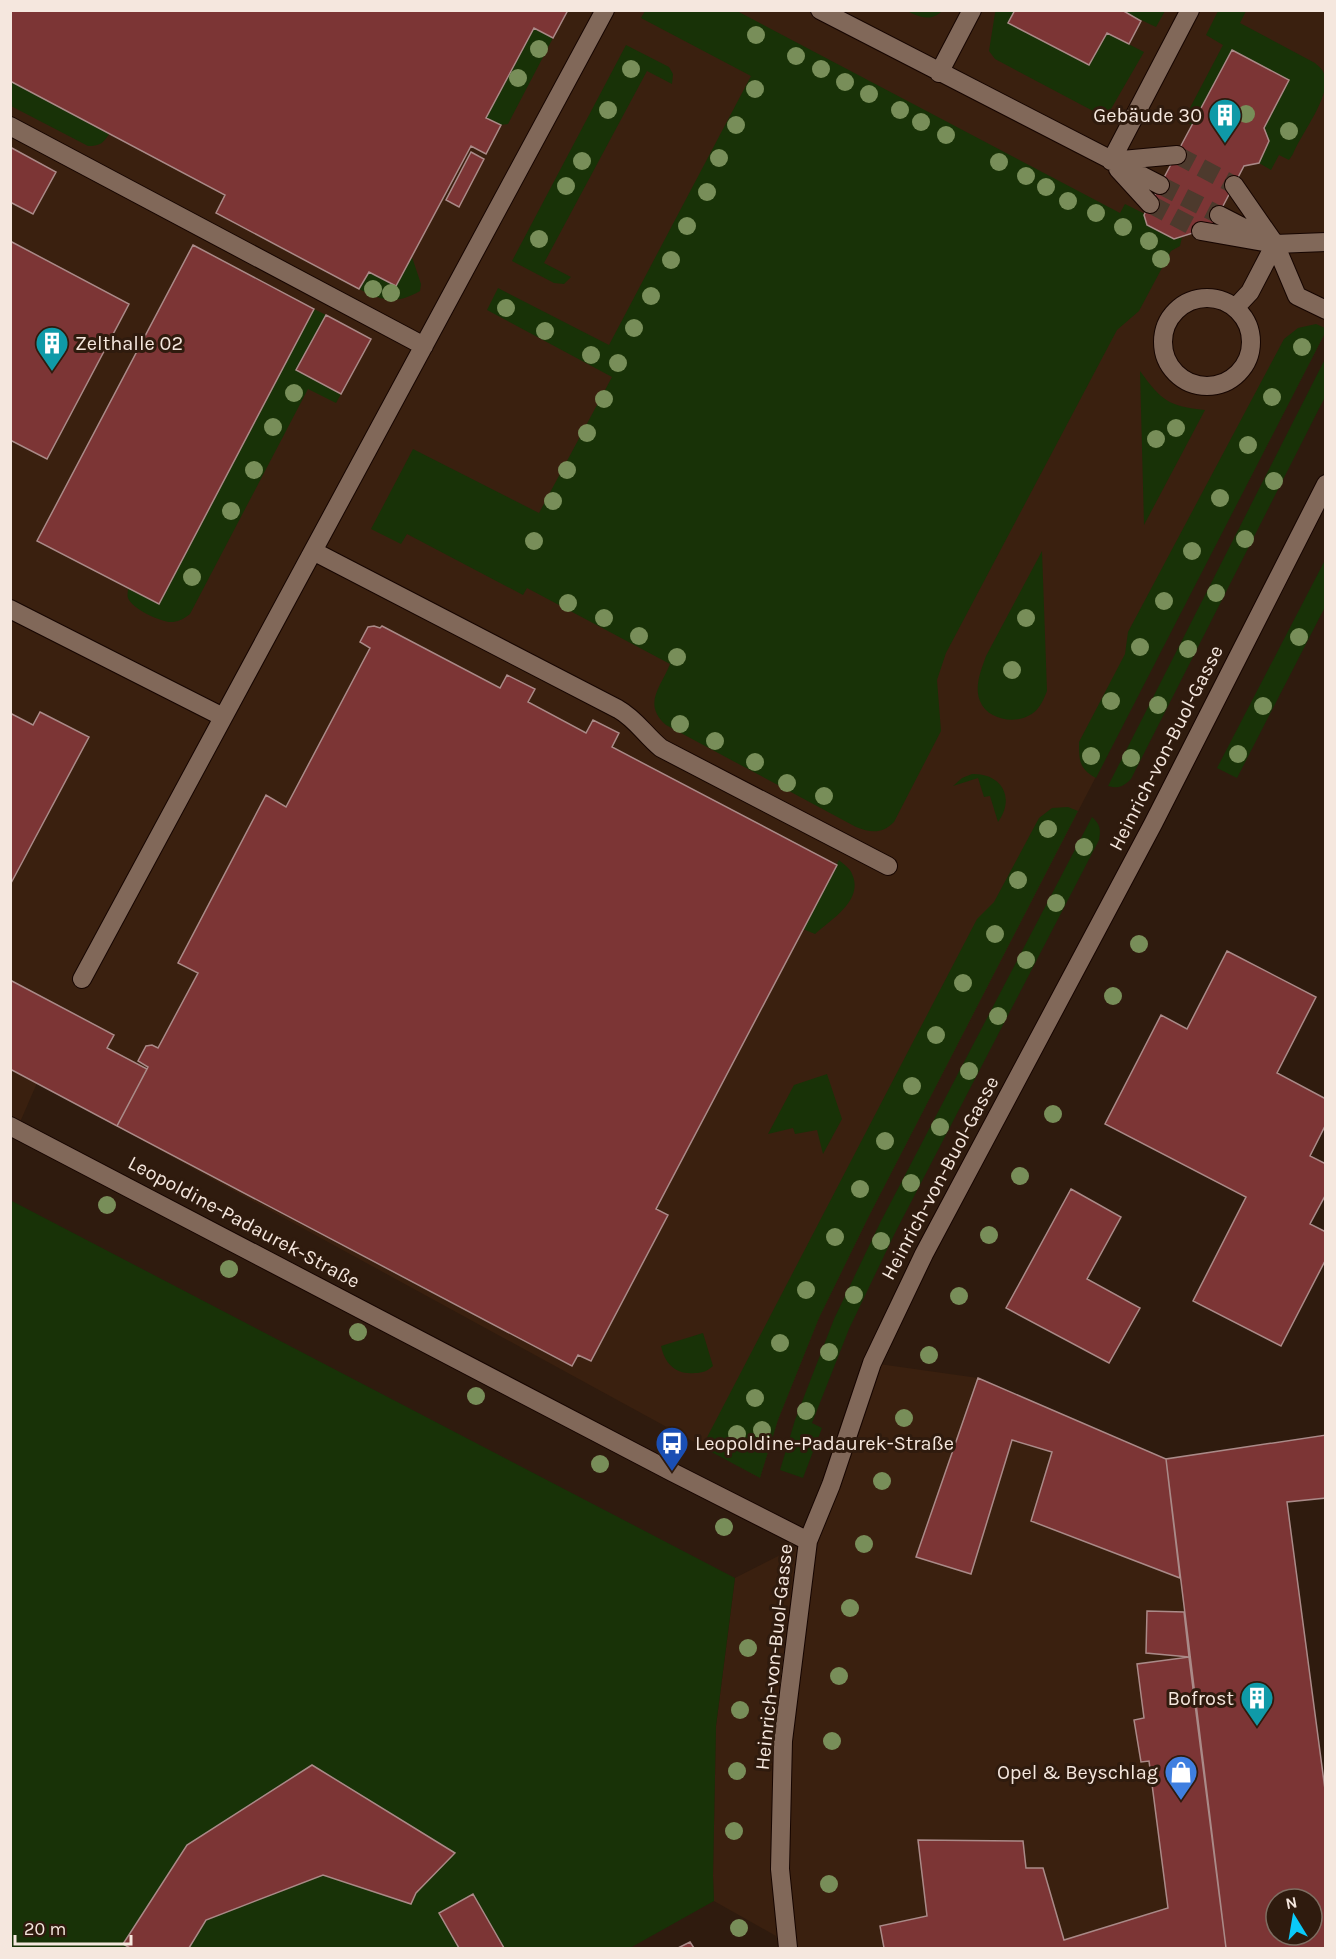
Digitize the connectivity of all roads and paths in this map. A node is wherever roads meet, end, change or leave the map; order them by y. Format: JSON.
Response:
{"nodes":[{"id":1,"x":605,"y":10,"type":"edge"},
{"id":2,"x":820,"y":10,"type":"edge"},
{"id":3,"x":972,"y":10,"type":"edge"},
{"id":4,"x":1190,"y":10,"type":"edge"},
{"id":5,"x":939,"y":73,"type":"junction"},
{"id":6,"x":10,"y":126,"type":"edge"},
{"id":7,"x":1177,"y":155,"type":"tunnel mouth"},
{"id":8,"x":1111,"y":161,"type":"junction"},
{"id":9,"x":1160,"y":185,"type":"tunnel mouth"},
{"id":10,"x":1234,"y":185,"type":"tunnel mouth"},
{"id":11,"x":1150,"y":204,"type":"tunnel mouth"},
{"id":12,"x":1219,"y":215,"type":"tunnel mouth"},
{"id":13,"x":1201,"y":231,"type":"tunnel mouth"},
{"id":14,"x":1326,"y":242,"type":"edge"},
{"id":15,"x":1275,"y":244,"type":"junction"},
{"id":16,"x":1235,"y":308,"type":"junction"},
{"id":17,"x":1326,"y":310,"type":"edge"},
{"id":18,"x":424,"y":345,"type":"junction"},
{"id":19,"x":1326,"y":484,"type":"edge"},
{"id":20,"x":313,"y":551,"type":"junction"},
{"id":21,"x":10,"y":609,"type":"edge"},
{"id":22,"x":223,"y":717,"type":"junction"},
{"id":23,"x":888,"y":866,"type":"dead end"},
{"id":24,"x":82,"y":979,"type":"dead end"},
{"id":25,"x":10,"y":1125,"type":"edge"},
{"id":26,"x":808,"y":1541,"type":"junction"},
{"id":27,"x":788,"y":1948,"type":"edge"}],
"edges":[{"from":1,"to":18,"type":"street"},
{"from":2,"to":5,"type":"street"},
{"from":3,"to":5,"type":"street"},
{"from":4,"to":8,"type":"street"},
{"from":5,"to":8,"type":"street"},
{"from":6,"to":18,"type":"street"},
{"from":7,"to":8,"type":"street"},
{"from":8,"to":9,"type":"street"},
{"from":8,"to":11,"type":"street"},
{"from":10,"to":15,"type":"street"},
{"from":12,"to":15,"type":"street"},
{"from":13,"to":15,"type":"street"},
{"from":14,"to":15,"type":"street"},
{"from":15,"to":16,"type":"street"},
{"from":15,"to":17,"type":"street"},
{"from":16,"to":16,"type":"street"},
{"from":18,"to":20,"type":"street"},
{"from":19,"to":26,"type":"street","name":"Heinrich-von-Buol-Gasse"},
{"from":20,"to":22,"type":"street"},
{"from":20,"to":23,"type":"street"},
{"from":21,"to":22,"type":"street"},
{"from":22,"to":24,"type":"street"},
{"from":25,"to":26,"type":"street","name":"Leopoldine-Padaurek-Straße"},
{"from":26,"to":27,"type":"street","name":"Heinrich-von-Buol-Gasse"}]}
